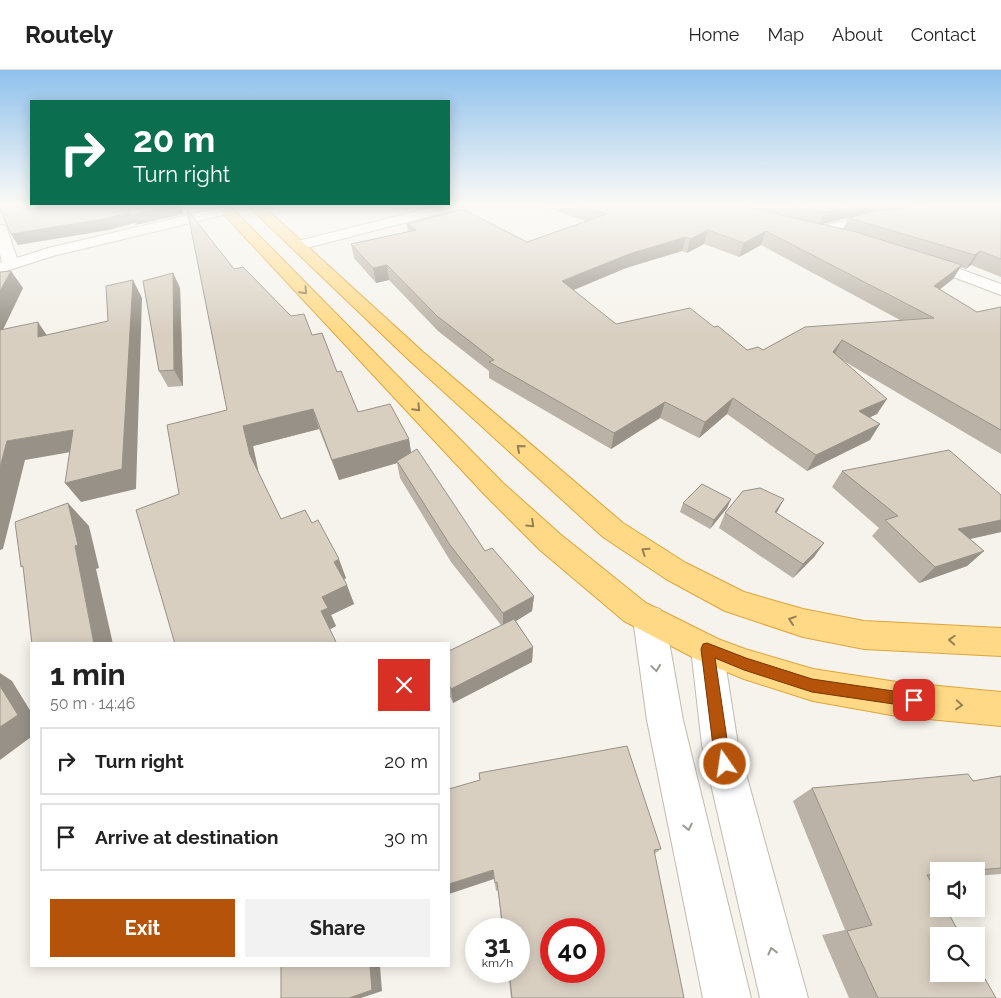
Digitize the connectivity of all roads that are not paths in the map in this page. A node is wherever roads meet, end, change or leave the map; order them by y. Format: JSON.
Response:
{"nodes":[{"id":1,"x":3,"y":248,"type":"edge"},
{"id":2,"x":66,"y":248,"type":"edge"},
{"id":3,"x":265,"y":248,"type":"edge"},
{"id":4,"x":302,"y":248,"type":"edge"},
{"id":5,"x":910,"y":256,"type":"edge"},
{"id":6,"x":6,"y":266,"type":"edge"},
{"id":7,"x":1001,"y":290,"type":"edge"},
{"id":8,"x":416,"y":356,"type":"junction"},
{"id":9,"x":379,"y":368,"type":"junction"},
{"id":10,"x":649,"y":619,"type":"junction"},
{"id":11,"x":1001,"y":642,"type":"edge"},
{"id":12,"x":707,"y":649,"type":"junction"},
{"id":13,"x":1001,"y":709,"type":"edge"},
{"id":14,"x":727,"y":998,"type":"edge"},
{"id":15,"x":784,"y":998,"type":"edge"}],
"edges":[{"from":1,"to":6,"type":"street"},
{"from":2,"to":6,"type":"street"},
{"from":3,"to":9,"type":"highway","one_way":true},
{"from":4,"to":8,"type":"highway"},
{"from":5,"to":7,"type":"street"},
{"from":8,"to":9,"type":"highway"},
{"from":11,"to":8,"type":"highway","one_way":true},
{"from":9,"to":10,"type":"highway","one_way":true},
{"from":10,"to":12,"type":"highway"},
{"from":10,"to":14,"type":"street","one_way":true},
{"from":12,"to":13,"type":"highway","one_way":true},
{"from":15,"to":12,"type":"street","one_way":true}]}
